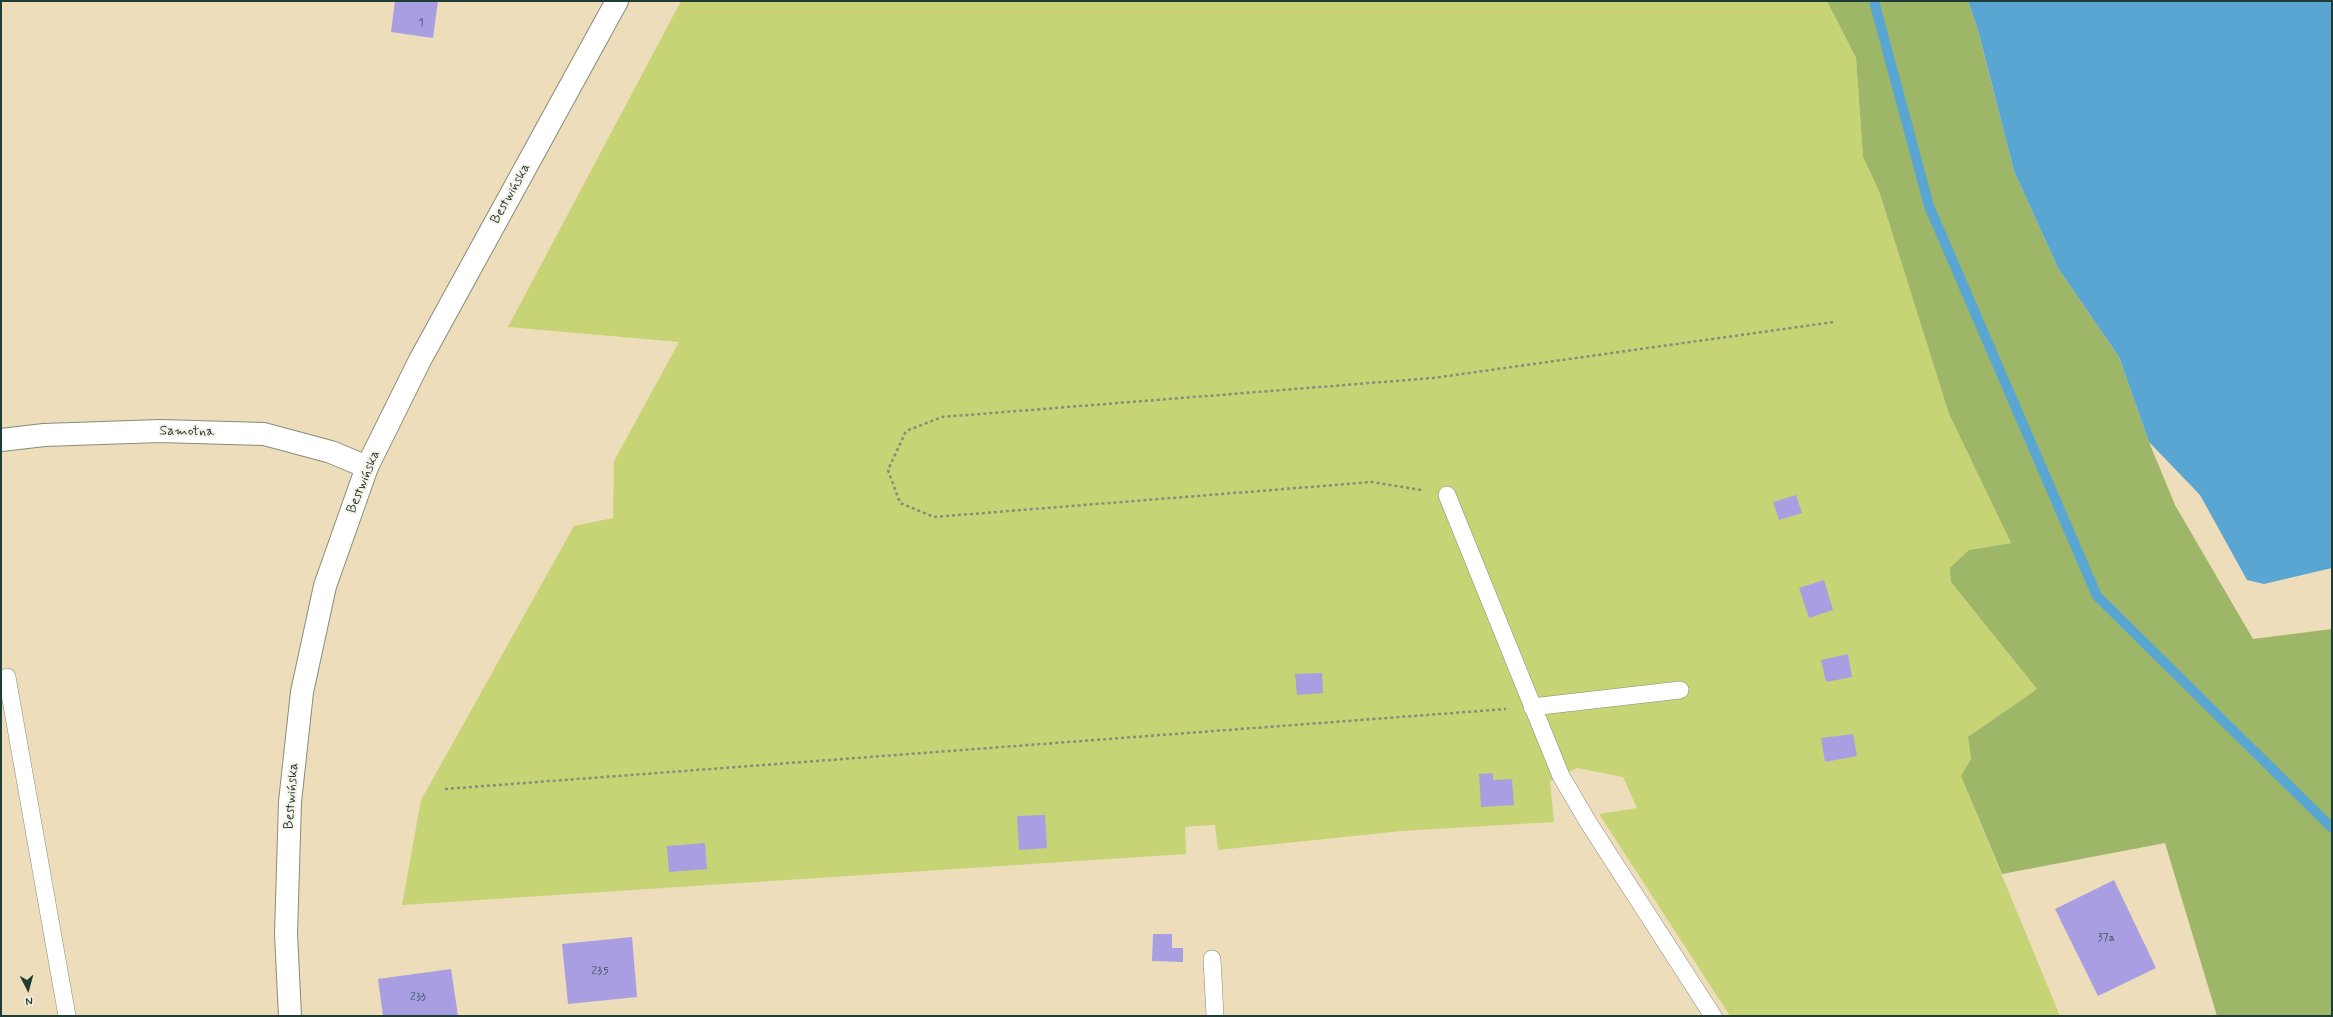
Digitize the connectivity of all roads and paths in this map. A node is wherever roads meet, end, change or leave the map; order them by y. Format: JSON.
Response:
{"nodes":[{"id":1,"x":617,"y":1,"type":"edge"},
{"id":2,"x":1834,"y":322,"type":"dead end"},
{"id":3,"x":1,"y":440,"type":"edge"},
{"id":4,"x":367,"y":467,"type":"junction"},
{"id":5,"x":1447,"y":495,"type":"joint"},
{"id":6,"x":7,"y":677,"type":"dead end"},
{"id":7,"x":1680,"y":690,"type":"dead end"},
{"id":8,"x":1532,"y":707,"type":"junction"},
{"id":9,"x":445,"y":789,"type":"dead end"},
{"id":10,"x":1212,"y":959,"type":"dead end"},
{"id":11,"x":67,"y":1016,"type":"edge"},
{"id":12,"x":290,"y":1016,"type":"edge"},
{"id":13,"x":1215,"y":1016,"type":"edge"},
{"id":14,"x":1712,"y":1016,"type":"edge"}],
"edges":[{"from":1,"to":4,"type":"street","name":"Bestwińska"},
{"from":2,"to":5,"type":"path"},
{"from":3,"to":4,"type":"street","name":"Samotna"},
{"from":4,"to":12,"type":"street","name":"Bestwińska"},
{"from":5,"to":8,"type":"lane"},
{"from":6,"to":11,"type":"lane"},
{"from":7,"to":8,"type":"lane"},
{"from":8,"to":9,"type":"path"},
{"from":8,"to":14,"type":"lane"},
{"from":10,"to":13,"type":"lane"}]}
